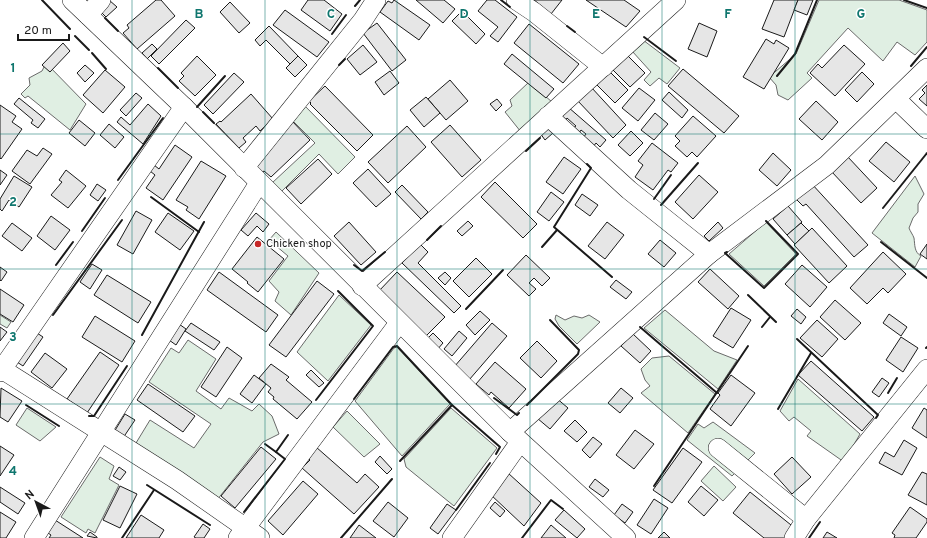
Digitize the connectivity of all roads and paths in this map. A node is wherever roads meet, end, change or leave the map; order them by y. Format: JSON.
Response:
{"nodes":[{"id":1,"x":72,"y":0,"type":"edge"},
{"id":2,"x":101,"y":0,"type":"edge"},
{"id":3,"x":376,"y":0,"type":"edge"},
{"id":4,"x":516,"y":0,"type":"edge"},
{"id":5,"x":676,"y":0,"type":"edge"},
{"id":6,"x":88,"y":15,"type":"junction"},
{"id":7,"x":603,"y":67,"type":"junction"},
{"id":8,"x":927,"y":68,"type":"edge"},
{"id":9,"x":896,"y":99,"type":"junction"},
{"id":10,"x":184,"y":107,"type":"junction"},
{"id":11,"x":548,"y":116,"type":"junction"},
{"id":12,"x":927,"y":129,"type":"edge"},
{"id":13,"x":244,"y":168,"type":"junction"},
{"id":14,"x":259,"y":183,"type":"junction"},
{"id":15,"x":709,"y":254,"type":"junction"},
{"id":16,"x":362,"y":286,"type":"junction"},
{"id":17,"x":399,"y":323,"type":"junction"},
{"id":18,"x":927,"y":369,"type":"edge"},
{"id":19,"x":1,"y":370,"type":"edge"},
{"id":20,"x":102,"y":433,"type":"junction"},
{"id":21,"x":515,"y":437,"type":"junction"},
{"id":22,"x":718,"y":448,"type":"dead end"},
{"id":23,"x":806,"y":520,"type":"junction"},
{"id":24,"x":248,"y":535,"type":"edge"},
{"id":25,"x":34,"y":538,"type":"edge"},
{"id":26,"x":452,"y":538,"type":"edge"},
{"id":27,"x":626,"y":538,"type":"edge"},
{"id":28,"x":794,"y":538,"type":"edge"}],
"edges":[{"from":1,"to":6,"type":"street"},
{"from":2,"to":6,"type":"street"},
{"from":3,"to":13,"type":"street"},
{"from":4,"to":7,"type":"street"},
{"from":5,"to":7,"type":"street"},
{"from":6,"to":10,"type":"street"},
{"from":7,"to":11,"type":"street"},
{"from":8,"to":9,"type":"street"},
{"from":9,"to":12,"type":"street"},
{"from":9,"to":15,"type":"street"},
{"from":10,"to":13,"type":"street"},
{"from":10,"to":19,"type":"street"},
{"from":11,"to":15,"type":"street"},
{"from":11,"to":16,"type":"street"},
{"from":13,"to":14,"type":"street"},
{"from":14,"to":16,"type":"street"},
{"from":14,"to":20,"type":"street"},
{"from":15,"to":21,"type":"street"},
{"from":16,"to":17,"type":"street"},
{"from":17,"to":21,"type":"street"},
{"from":17,"to":24,"type":"street"},
{"from":18,"to":23,"type":"street"},
{"from":19,"to":20,"type":"street"},
{"from":20,"to":24,"type":"street"},
{"from":20,"to":25,"type":"street"},
{"from":21,"to":26,"type":"street"},
{"from":21,"to":27,"type":"street"},
{"from":22,"to":23,"type":"street"},
{"from":23,"to":28,"type":"street"}]}
